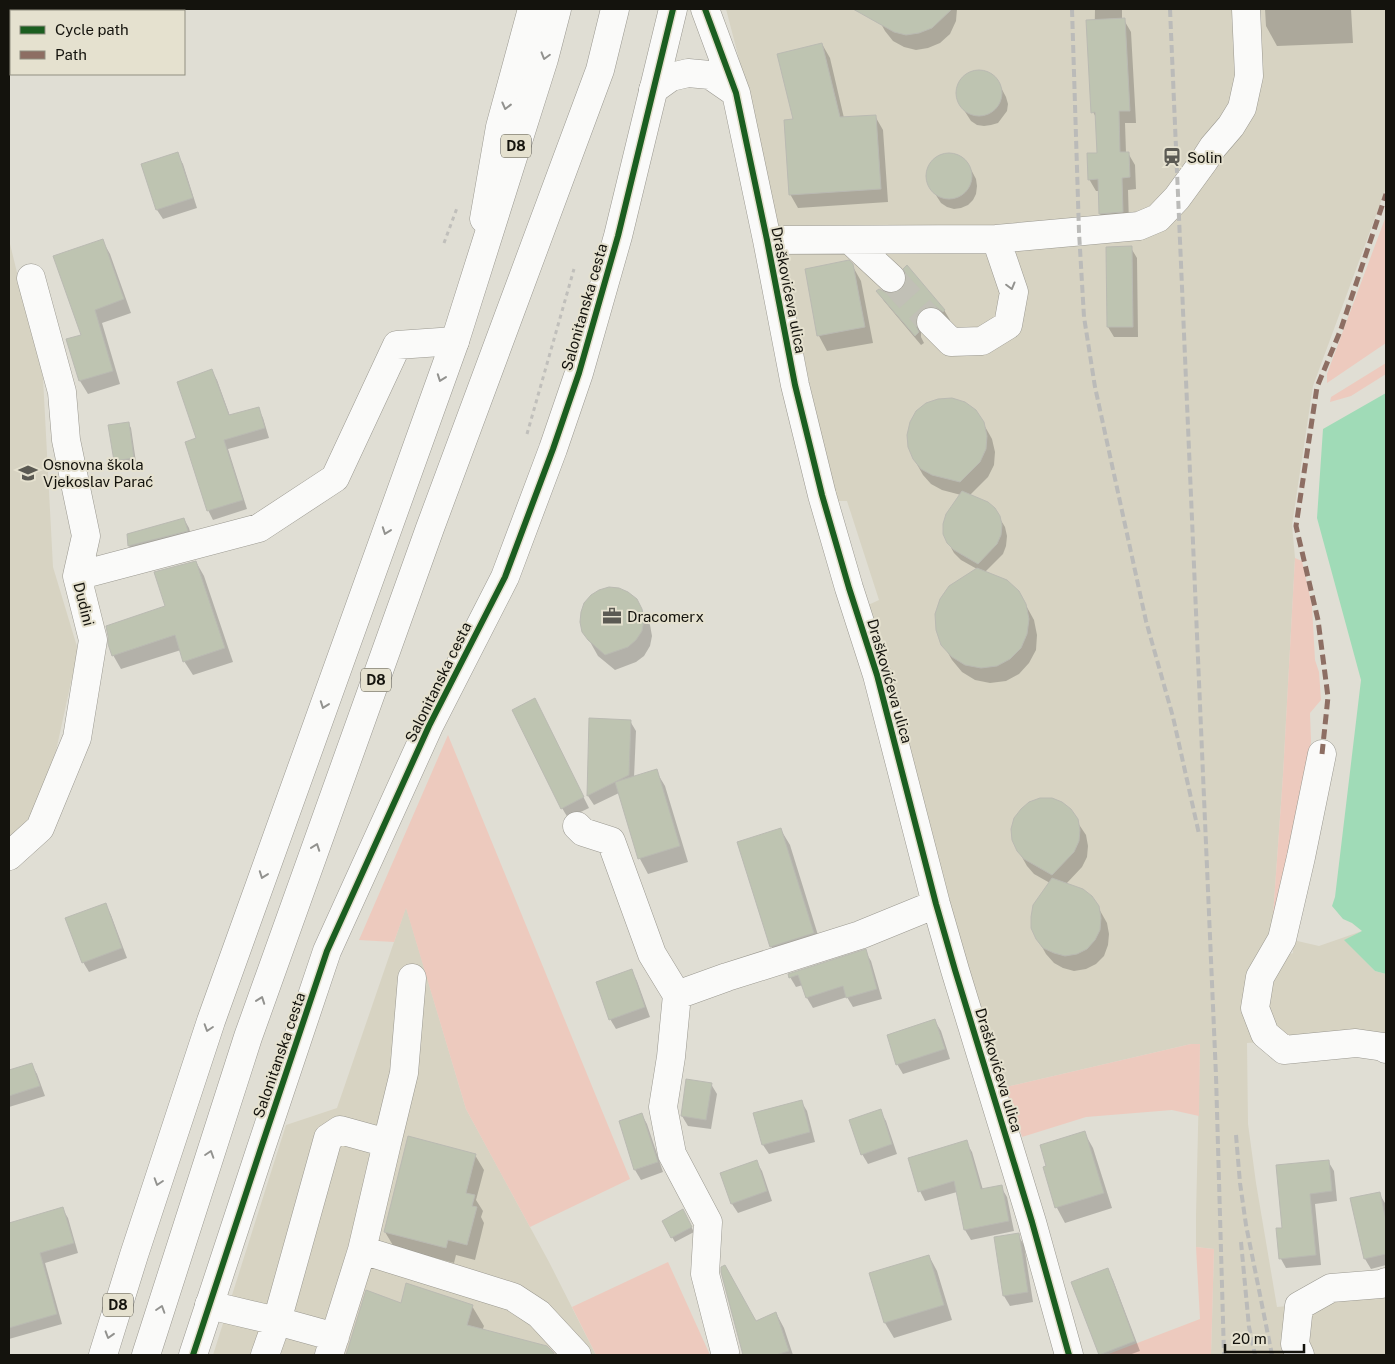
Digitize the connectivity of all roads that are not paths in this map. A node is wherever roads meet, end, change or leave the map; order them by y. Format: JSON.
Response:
{"nodes":[{"id":1,"x":532,"y":9,"type":"edge"},
{"id":2,"x":557,"y":9,"type":"edge"},
{"id":3,"x":615,"y":9,"type":"edge"},
{"id":4,"x":673,"y":9,"type":"edge"},
{"id":5,"x":705,"y":9,"type":"edge"},
{"id":6,"x":1246,"y":9,"type":"edge"},
{"id":7,"x":653,"y":90,"type":"junction"},
{"id":8,"x":736,"y":93,"type":"junction"},
{"id":9,"x":996,"y":239,"type":"junction"},
{"id":10,"x":767,"y":240,"type":"junction"},
{"id":11,"x":850,"y":240,"type":"junction"},
{"id":12,"x":31,"y":278,"type":"dead end"},
{"id":13,"x":891,"y":278,"type":"tunnel mouth"},
{"id":14,"x":473,"y":282,"type":"junction"},
{"id":15,"x":931,"y":322,"type":"tunnel mouth"},
{"id":16,"x":455,"y":342,"type":"junction"},
{"id":17,"x":77,"y":576,"type":"junction"},
{"id":18,"x":1322,"y":754,"type":"dead end"},
{"id":19,"x":578,"y":826,"type":"dead end"},
{"id":20,"x":9,"y":856,"type":"edge"},
{"id":21,"x":936,"y":904,"type":"junction"},
{"id":22,"x":412,"y":978,"type":"dead end"},
{"id":23,"x":677,"y":995,"type":"junction"},
{"id":24,"x":1386,"y":1049,"type":"edge"},
{"id":25,"x":387,"y":1143,"type":"junction"},
{"id":26,"x":362,"y":1250,"type":"junction"},
{"id":27,"x":1386,"y":1282,"type":"edge"},
{"id":28,"x":210,"y":1305,"type":"junction"},
{"id":29,"x":277,"y":1321,"type":"junction"},
{"id":30,"x":332,"y":1346,"type":"edge"},
{"id":31,"x":726,"y":1352,"type":"dead end"},
{"id":32,"x":102,"y":1355,"type":"edge"},
{"id":33,"x":146,"y":1355,"type":"edge"},
{"id":34,"x":193,"y":1355,"type":"edge"},
{"id":35,"x":265,"y":1355,"type":"edge"},
{"id":36,"x":577,"y":1355,"type":"edge"},
{"id":37,"x":1069,"y":1355,"type":"edge"},
{"id":38,"x":1300,"y":1355,"type":"edge"}],
"edges":[{"from":1,"to":14,"type":"main road","one_way":true},
{"from":2,"to":14,"type":"main road","number":"D8","one_way":true},
{"from":33,"to":3,"type":"main road","number":"D8","one_way":true},
{"from":4,"to":7,"type":"main road","name":"Salonitanska cesta"},
{"from":5,"to":8,"type":"main road","name":"Draškovićeva ulica"},
{"from":6,"to":9,"type":"main road"},
{"from":7,"to":8,"type":"main road"},
{"from":7,"to":28,"type":"main road","name":"Salonitanska cesta"},
{"from":8,"to":10,"type":"main road","name":"Draškovićeva ulica"},
{"from":9,"to":11,"type":"main road"},
{"from":9,"to":15,"type":"main road","one_way":true},
{"from":10,"to":11,"type":"main road"},
{"from":10,"to":21,"type":"main road","name":"Draškovićeva ulica"},
{"from":11,"to":13,"type":"main road"},
{"from":12,"to":17,"type":"main road","name":"Dudini"},
{"from":14,"to":16,"type":"main road","number":"D8"},
{"from":16,"to":17,"type":"main road"},
{"from":16,"to":32,"type":"main road","number":"D8","one_way":true},
{"from":17,"to":20,"type":"main road","name":"Dudini"},
{"from":18,"to":24,"type":"main road"},
{"from":19,"to":23,"type":"main road"},
{"from":21,"to":23,"type":"main road"},
{"from":21,"to":37,"type":"main road","name":"Draškovićeva ulica"},
{"from":22,"to":25,"type":"main road"},
{"from":23,"to":31,"type":"main road"},
{"from":25,"to":26,"type":"main road"},
{"from":25,"to":29,"type":"main road"},
{"from":26,"to":30,"type":"main road"},
{"from":26,"to":36,"type":"main road"},
{"from":27,"to":38,"type":"main road"},
{"from":28,"to":29,"type":"main road"},
{"from":28,"to":34,"type":"main road","name":"Salonitanska cesta"},
{"from":29,"to":30,"type":"main road"},
{"from":29,"to":35,"type":"main road"}]}
